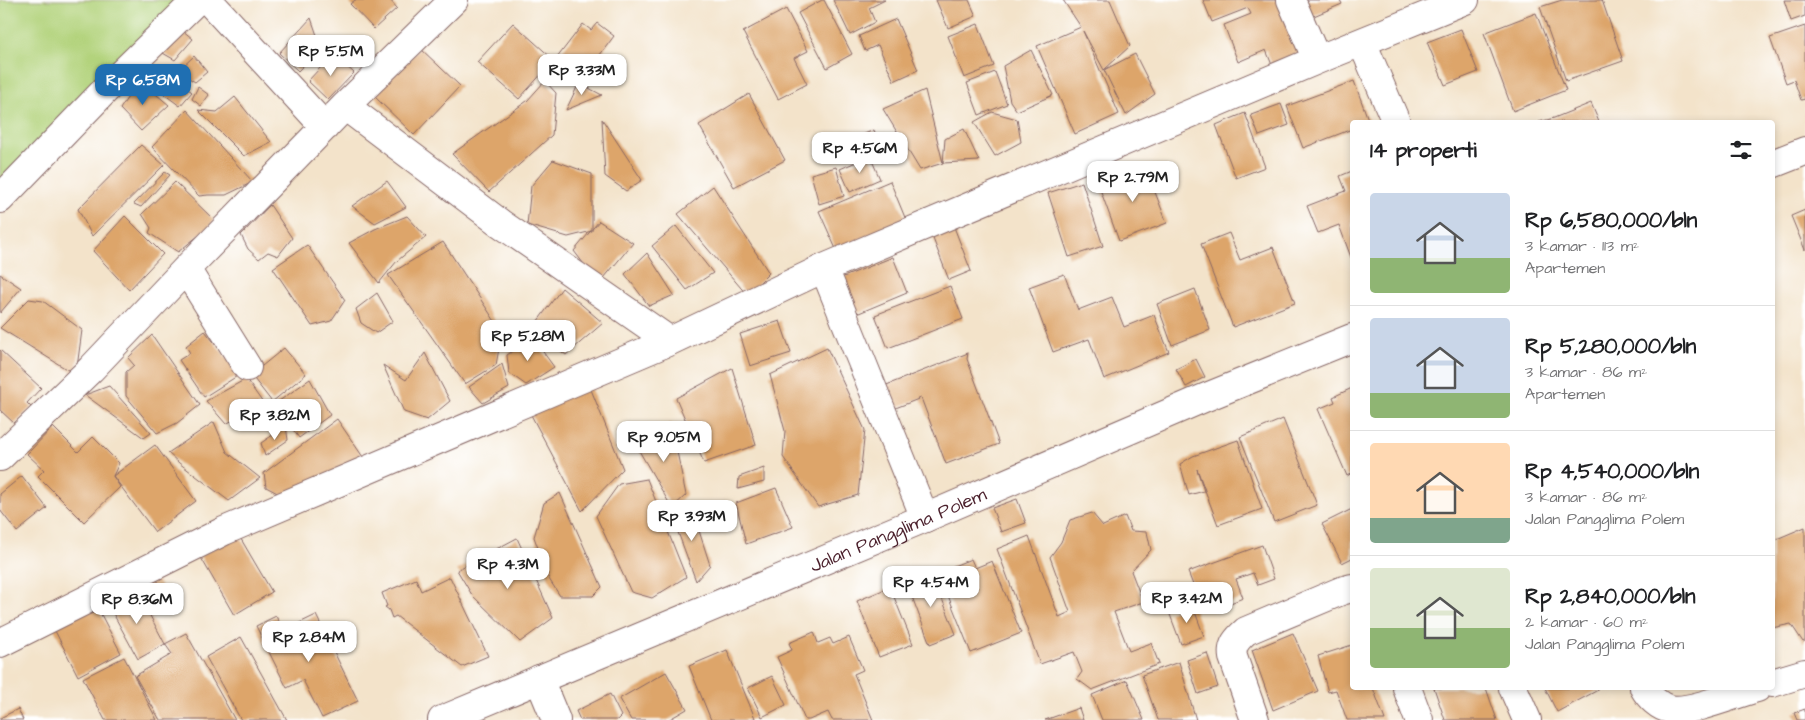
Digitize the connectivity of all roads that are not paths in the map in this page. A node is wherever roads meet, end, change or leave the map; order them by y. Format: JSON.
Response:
{"nodes":[{"id":1,"x":197,"y":0,"type":"edge"},
{"id":2,"x":208,"y":0,"type":"edge"},
{"id":3,"x":454,"y":0,"type":"edge"},
{"id":4,"x":1291,"y":0,"type":"edge"},
{"id":5,"x":1465,"y":0,"type":"edge"},
{"id":6,"x":1362,"y":42,"type":"junction"},
{"id":7,"x":1317,"y":60,"type":"junction"},
{"id":8,"x":345,"y":106,"type":"junction"},
{"id":9,"x":1395,"y":120,"type":"edge"},
{"id":10,"x":325,"y":127,"type":"junction"},
{"id":11,"x":1805,"y":151,"type":"edge"},
{"id":12,"x":1775,"y":163,"type":"edge"},
{"id":13,"x":0,"y":199,"type":"edge"},
{"id":14,"x":824,"y":268,"type":"junction"},
{"id":15,"x":186,"y":269,"type":"junction"},
{"id":16,"x":1350,"y":339,"type":"edge"},
{"id":17,"x":670,"y":341,"type":"junction"},
{"id":18,"x":247,"y":368,"type":"dead end"},
{"id":19,"x":0,"y":457,"type":"edge"},
{"id":20,"x":924,"y":518,"type":"junction"},
{"id":21,"x":1350,"y":589,"type":"edge"},
{"id":22,"x":0,"y":643,"type":"edge"},
{"id":23,"x":1805,"y":673,"type":"edge"},
{"id":24,"x":539,"y":679,"type":"junction"},
{"id":25,"x":1775,"y":682,"type":"edge"},
{"id":26,"x":1407,"y":690,"type":"edge"},
{"id":27,"x":1514,"y":690,"type":"edge"},
{"id":28,"x":1646,"y":690,"type":"edge"},
{"id":29,"x":1750,"y":690,"type":"edge"},
{"id":30,"x":442,"y":720,"type":"edge"},
{"id":31,"x":556,"y":720,"type":"edge"},
{"id":32,"x":1255,"y":720,"type":"edge"},
{"id":33,"x":1419,"y":720,"type":"edge"},
{"id":34,"x":1527,"y":720,"type":"edge"}],
"edges":[{"from":1,"to":13,"type":"street"},
{"from":2,"to":10,"type":"street"},
{"from":3,"to":8,"type":"street"},
{"from":4,"to":7,"type":"street"},
{"from":5,"to":6,"type":"street"},
{"from":6,"to":7,"type":"street"},
{"from":6,"to":9,"type":"street"},
{"from":7,"to":14,"type":"street"},
{"from":8,"to":10,"type":"street"},
{"from":8,"to":17,"type":"street"},
{"from":10,"to":15,"type":"street"},
{"from":11,"to":12,"type":"street"},
{"from":14,"to":17,"type":"street"},
{"from":14,"to":20,"type":"street"},
{"from":15,"to":18,"type":"street"},
{"from":15,"to":19,"type":"street"},
{"from":16,"to":20,"type":"street","name":"Jalan Pangglima Polem"},
{"from":17,"to":22,"type":"street"},
{"from":20,"to":24,"type":"street","name":"Jalan Pangglima Polem"},
{"from":21,"to":32,"type":"street"},
{"from":23,"to":25,"type":"street"},
{"from":24,"to":30,"type":"street","name":"Jalan Pangglima Polem"},
{"from":24,"to":31,"type":"street"},
{"from":26,"to":33,"type":"street"},
{"from":27,"to":34,"type":"street"},
{"from":28,"to":29,"type":"street"}]}
